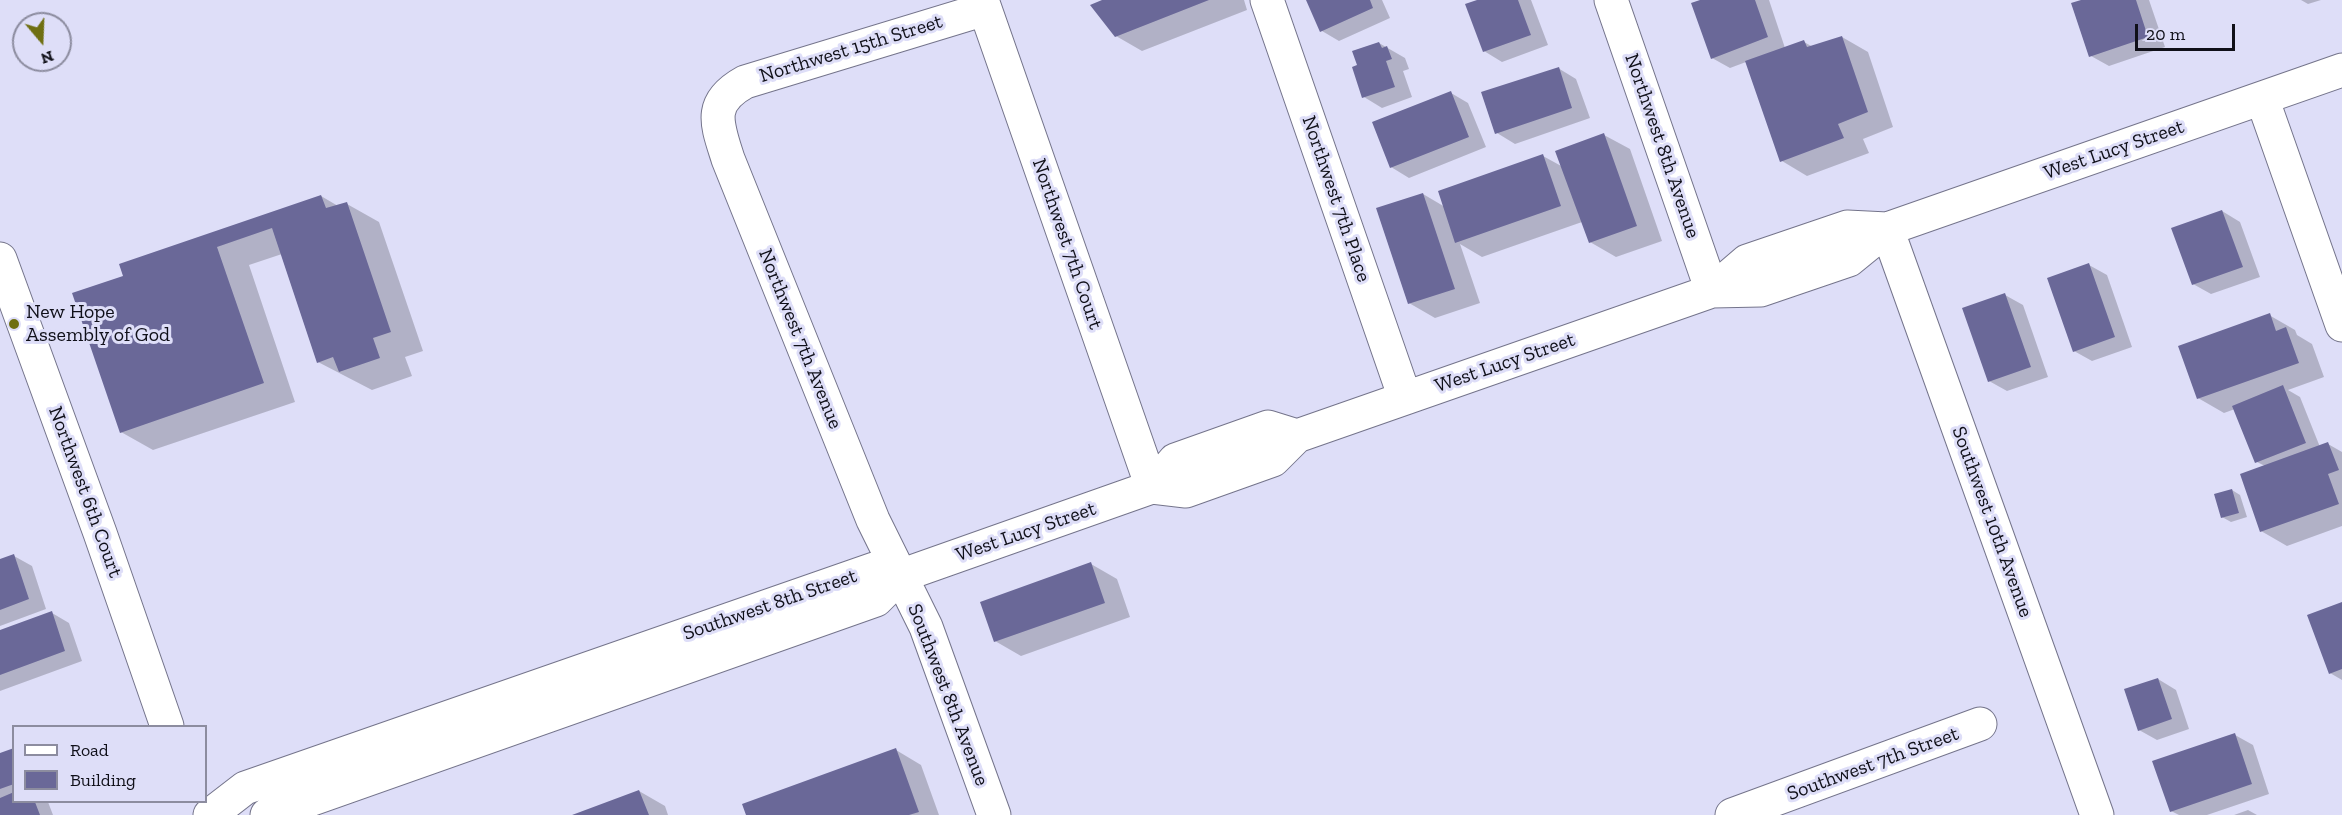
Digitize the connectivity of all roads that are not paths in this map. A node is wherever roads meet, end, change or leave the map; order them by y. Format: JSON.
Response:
{"nodes":[{"id":1,"x":1267,"y":0,"type":"edge"},
{"id":2,"x":1611,"y":0,"type":"edge"},
{"id":3,"x":983,"y":4,"type":"edge"},
{"id":4,"x":2342,"y":70,"type":"edge"},
{"id":5,"x":2262,"y":98,"type":"junction"},
{"id":6,"x":722,"y":99,"type":"joint"},
{"id":7,"x":1887,"y":230,"type":"junction"},
{"id":8,"x":0,"y":259,"type":"edge"},
{"id":9,"x":1712,"y":291,"type":"junction"},
{"id":10,"x":2342,"y":325,"type":"edge"},
{"id":11,"x":1405,"y":398,"type":"junction"},
{"id":12,"x":1152,"y":487,"type":"junction"},
{"id":13,"x":900,"y":576,"type":"junction"},
{"id":14,"x":1980,"y":724,"type":"dead end"},
{"id":15,"x":167,"y":725,"type":"edge"},
{"id":16,"x":210,"y":815,"type":"edge"},
{"id":17,"x":267,"y":815,"type":"edge"},
{"id":18,"x":994,"y":815,"type":"edge"},
{"id":19,"x":1732,"y":815,"type":"edge"},
{"id":20,"x":2097,"y":815,"type":"edge"}],
"edges":[{"from":1,"to":11,"type":"street","name":"Northwest 7th Place"},
{"from":2,"to":9,"type":"street","name":"Northwest 8th Avenue"},
{"from":3,"to":6,"type":"street","name":"Northwest 15th Street"},
{"from":3,"to":12,"type":"street","name":"Northwest 7th Court"},
{"from":4,"to":5,"type":"street","name":"West Lucy Street"},
{"from":5,"to":7,"type":"street","name":"West Lucy Street"},
{"from":5,"to":10,"type":"street"},
{"from":6,"to":13,"type":"street","name":"Northwest 7th Avenue"},
{"from":7,"to":9,"type":"street","name":"West Lucy Street"},
{"from":7,"to":20,"type":"street","name":"Southwest 10th Avenue"},
{"from":8,"to":15,"type":"street","name":"Northwest 6th Court"},
{"from":9,"to":11,"type":"street","name":"West Lucy Street"},
{"from":11,"to":12,"type":"street","name":"West Lucy Street"},
{"from":12,"to":13,"type":"street","name":"West Lucy Street"},
{"from":13,"to":16,"type":"street","name":"Southwest 8th Street"},
{"from":13,"to":17,"type":"street","name":"Southwest 8th Street"},
{"from":13,"to":18,"type":"street","name":"Southwest 8th Avenue"},
{"from":14,"to":19,"type":"street","name":"Southwest 7th Street"}]}
